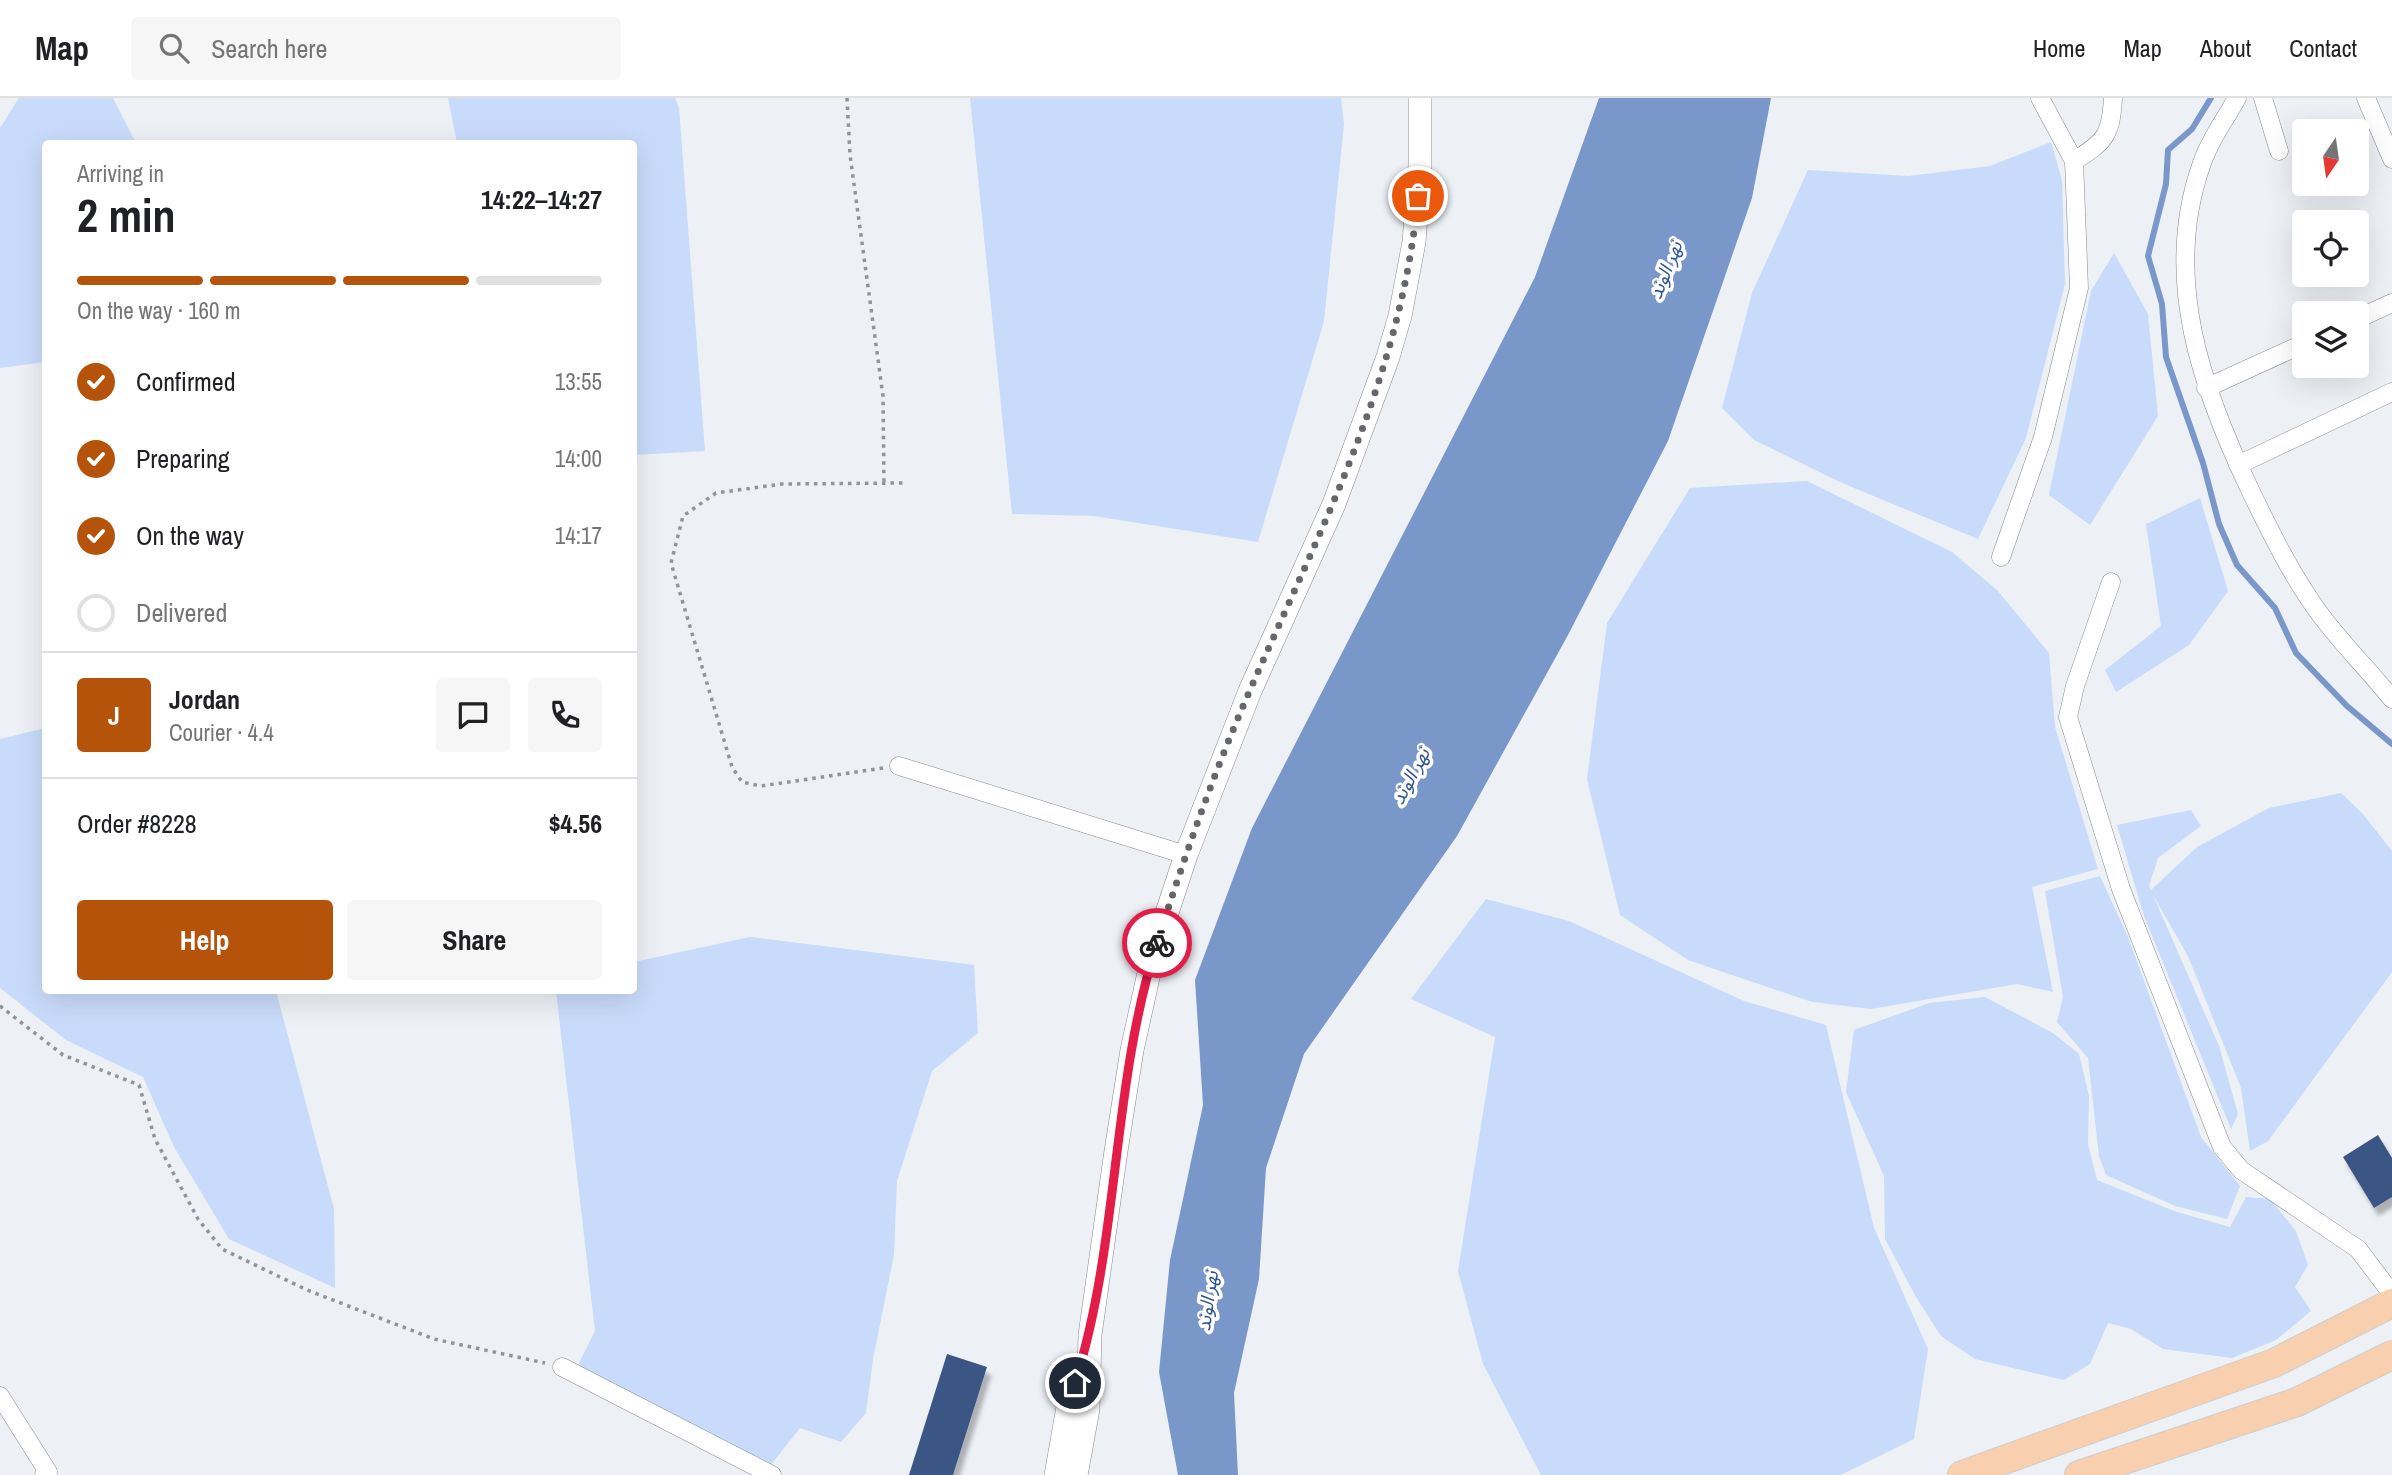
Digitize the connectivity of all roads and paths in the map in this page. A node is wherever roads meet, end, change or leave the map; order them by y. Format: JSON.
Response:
{"nodes":[{"id":1,"x":847,"y":98,"type":"edge"},
{"id":2,"x":1420,"y":98,"type":"edge"},
{"id":3,"x":2040,"y":98,"type":"edge"},
{"id":4,"x":2113,"y":98,"type":"edge"},
{"id":5,"x":2237,"y":98,"type":"edge"},
{"id":6,"x":2263,"y":98,"type":"edge"},
{"id":7,"x":2366,"y":98,"type":"edge"},
{"id":8,"x":2279,"y":151,"type":"dead end"},
{"id":9,"x":2392,"y":159,"type":"edge"},
{"id":10,"x":2074,"y":161,"type":"junction"},
{"id":11,"x":2392,"y":303,"type":"edge"},
{"id":12,"x":2369,"y":314,"type":"edge"},
{"id":13,"x":2292,"y":349,"type":"edge"},
{"id":14,"x":2206,"y":388,"type":"junction"},
{"id":15,"x":2392,"y":392,"type":"edge"},
{"id":16,"x":2238,"y":465,"type":"junction"},
{"id":17,"x":884,"y":483,"type":"junction"},
{"id":18,"x":904,"y":483,"type":"dead end"},
{"id":19,"x":2001,"y":557,"type":"dead end"},
{"id":20,"x":2111,"y":582,"type":"dead end"},
{"id":21,"x":2392,"y":699,"type":"edge"},
{"id":22,"x":899,"y":766,"type":"joint"},
{"id":23,"x":1186,"y":855,"type":"junction"},
{"id":24,"x":0,"y":1006,"type":"edge"},
{"id":25,"x":2392,"y":1294,"type":"edge"},
{"id":26,"x":2392,"y":1303,"type":"edge"},
{"id":27,"x":1090,"y":1335,"type":"junction"},
{"id":28,"x":2292,"y":1354,"type":"junction"},
{"id":29,"x":2392,"y":1355,"type":"edge"},
{"id":30,"x":562,"y":1367,"type":"joint"},
{"id":31,"x":0,"y":1395,"type":"edge"},
{"id":32,"x":2308,"y":1396,"type":"junction"},
{"id":33,"x":1068,"y":1407,"type":"junction"},
{"id":34,"x":44,"y":1475,"type":"edge"},
{"id":35,"x":772,"y":1475,"type":"edge"},
{"id":36,"x":1042,"y":1475,"type":"edge"},
{"id":37,"x":1056,"y":1475,"type":"edge"},
{"id":38,"x":1076,"y":1475,"type":"edge"},
{"id":39,"x":1962,"y":1475,"type":"edge"},
{"id":40,"x":2079,"y":1475,"type":"edge"}],
"edges":[{"from":1,"to":17,"type":"path"},
{"from":2,"to":23,"type":"street"},
{"from":3,"to":10,"type":"street"},
{"from":4,"to":10,"type":"street"},
{"from":5,"to":14,"type":"street"},
{"from":6,"to":8,"type":"street"},
{"from":7,"to":9,"type":"street"},
{"from":10,"to":19,"type":"street"},
{"from":11,"to":12,"type":"street"},
{"from":13,"to":14,"type":"street"},
{"from":14,"to":16,"type":"street"},
{"from":15,"to":16,"type":"street"},
{"from":16,"to":21,"type":"street"},
{"from":17,"to":18,"type":"path"},
{"from":17,"to":22,"type":"path"},
{"from":20,"to":25,"type":"street"},
{"from":22,"to":23,"type":"street"},
{"from":23,"to":27,"type":"street"},
{"from":24,"to":30,"type":"path"},
{"from":26,"to":28,"type":"main road"},
{"from":27,"to":33,"type":"street"},
{"from":27,"to":38,"type":"street"},
{"from":28,"to":32,"type":"main road"},
{"from":28,"to":39,"type":"main road"},
{"from":29,"to":32,"type":"main road"},
{"from":30,"to":35,"type":"street"},
{"from":31,"to":34,"type":"street"},
{"from":32,"to":40,"type":"main road"},
{"from":33,"to":36,"type":"street"},
{"from":33,"to":37,"type":"street"}]}
